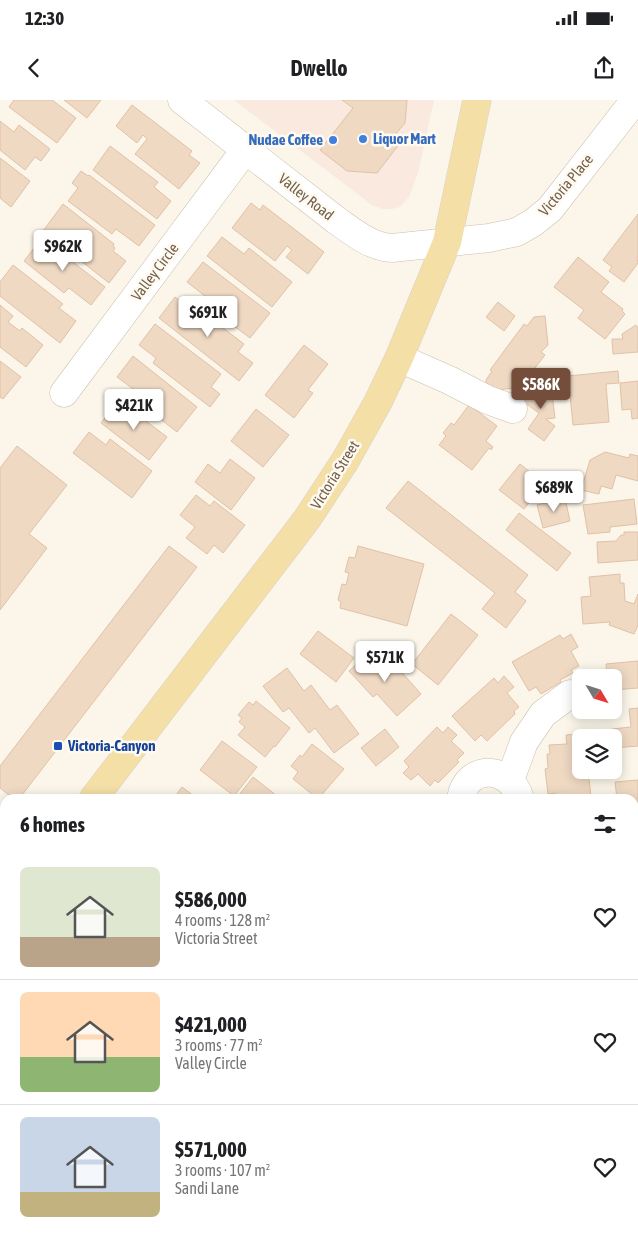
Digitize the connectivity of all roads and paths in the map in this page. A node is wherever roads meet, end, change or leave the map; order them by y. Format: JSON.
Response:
{"nodes":[{"id":1,"x":182,"y":100,"type":"edge"},
{"id":2,"x":477,"y":100,"type":"edge"},
{"id":3,"x":634,"y":100,"type":"edge"},
{"id":4,"x":245,"y":150,"type":"junction"},
{"id":5,"x":447,"y":242,"type":"junction"},
{"id":6,"x":398,"y":358,"type":"junction"},
{"id":7,"x":64,"y":393,"type":"dead end"},
{"id":8,"x":513,"y":410,"type":"dead end"},
{"id":9,"x":570,"y":694,"type":"dead end"},
{"id":10,"x":515,"y":789,"type":"edge"},
{"id":11,"x":97,"y":794,"type":"edge"},
{"id":12,"x":462,"y":794,"type":"edge"}],
"edges":[{"from":1,"to":4,"type":"street","name":"Valley Road"},
{"from":2,"to":5,"type":"main road","name":"Victoria Street"},
{"from":3,"to":5,"type":"street","name":"Victoria Place"},
{"from":4,"to":5,"type":"street","name":"Valley Road"},
{"from":4,"to":7,"type":"street","name":"Valley Circle"},
{"from":5,"to":6,"type":"main road","name":"Victoria Street"},
{"from":6,"to":8,"type":"street"},
{"from":6,"to":11,"type":"main road","name":"Victoria Street"},
{"from":9,"to":10,"type":"street"},
{"from":10,"to":12,"type":"street"}]}
